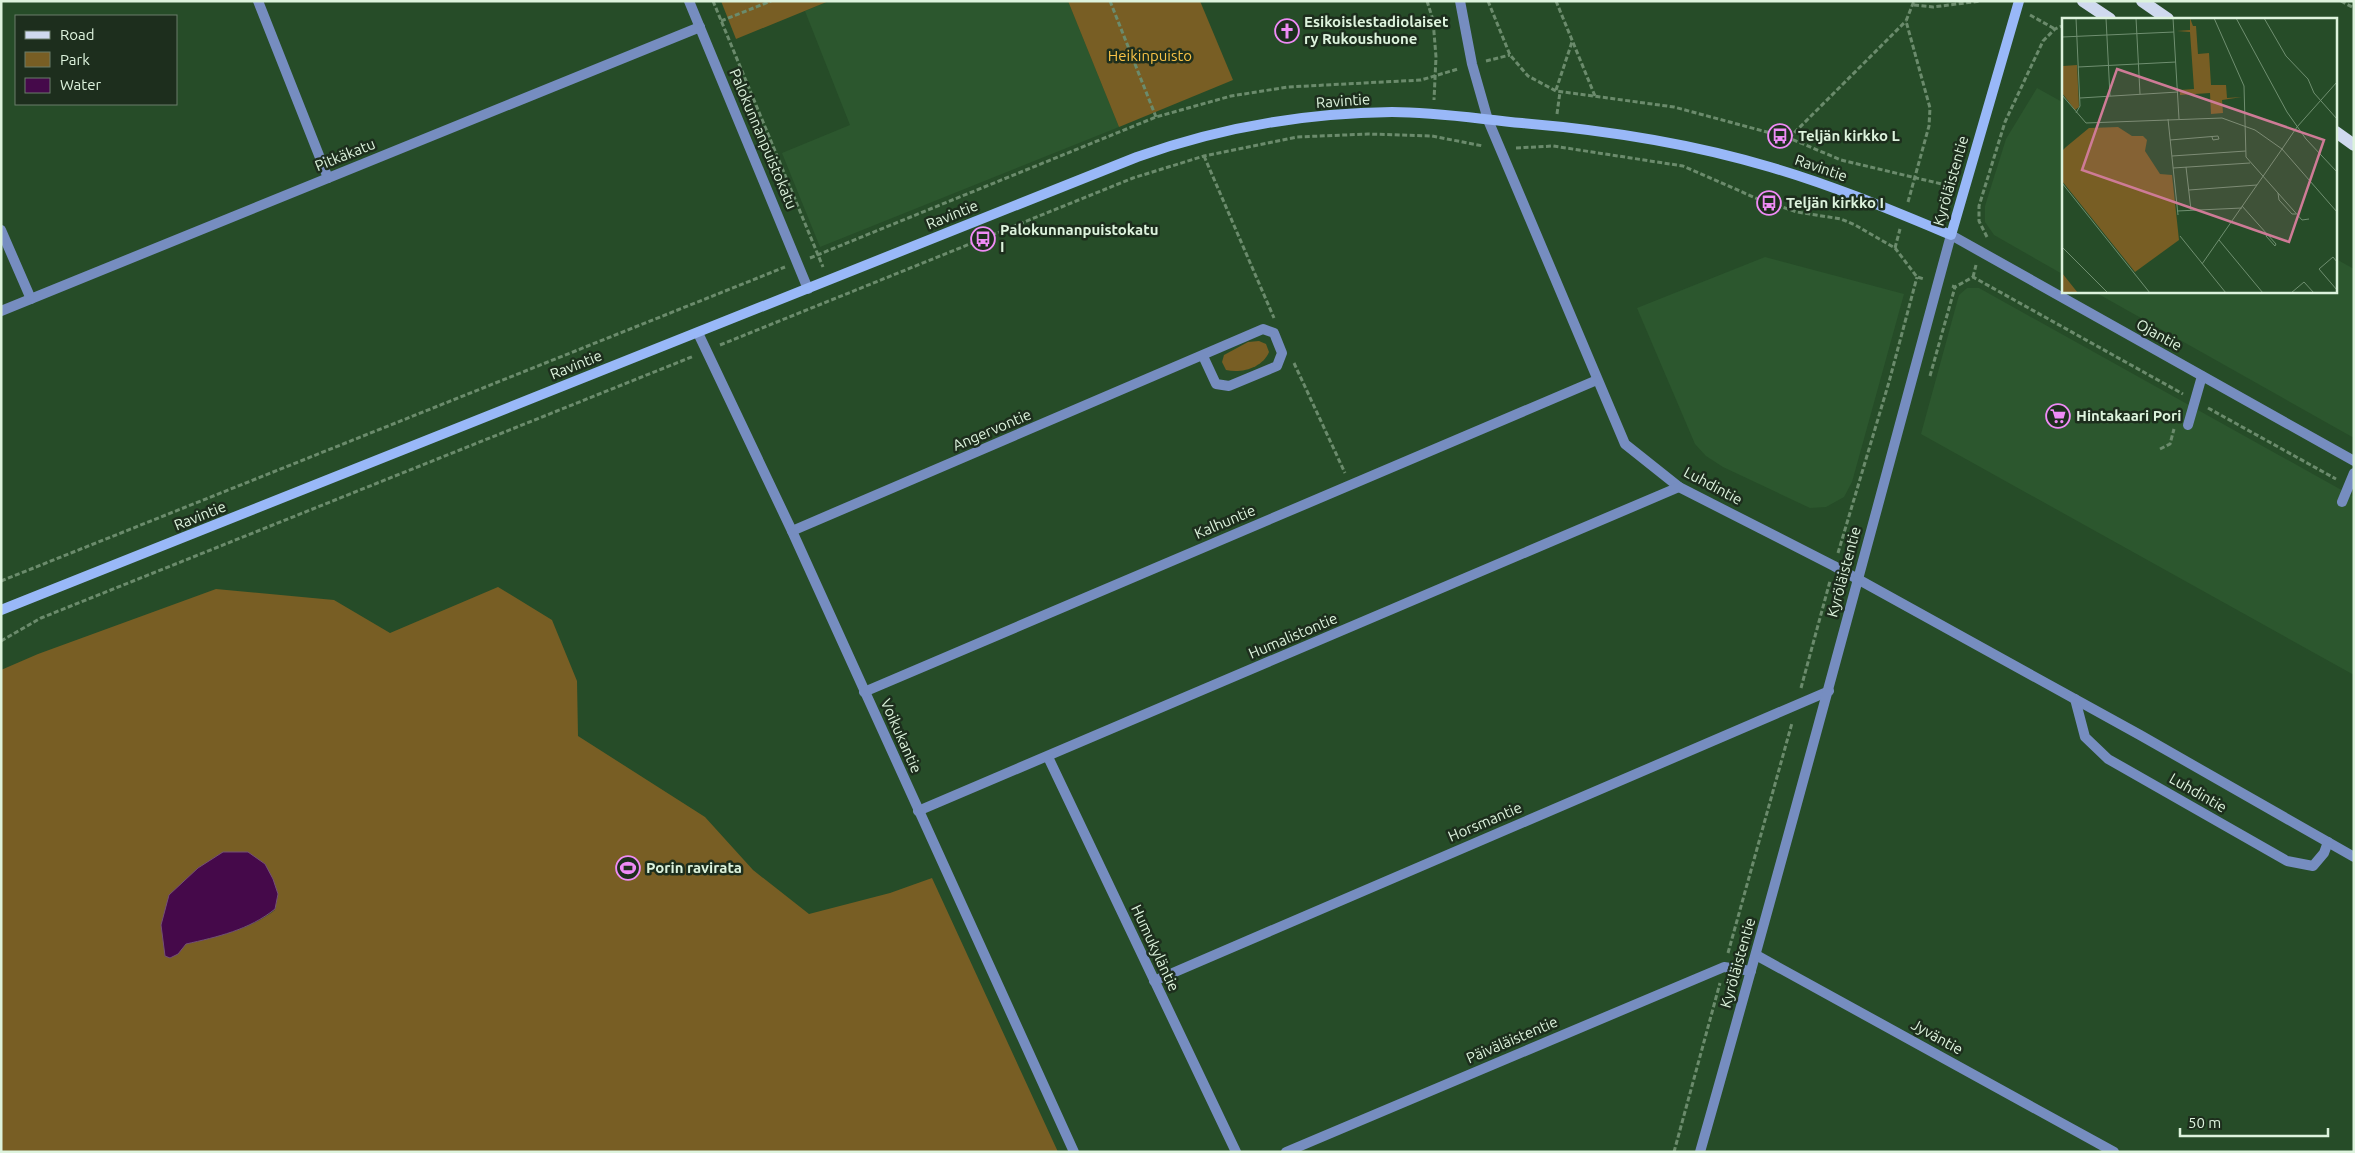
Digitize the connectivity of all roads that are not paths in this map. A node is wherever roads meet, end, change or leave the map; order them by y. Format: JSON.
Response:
{"nodes":[{"id":1,"x":258,"y":1,"type":"edge"},
{"id":2,"x":689,"y":1,"type":"edge"},
{"id":3,"x":1460,"y":1,"type":"edge"},
{"id":4,"x":2019,"y":1,"type":"edge"},
{"id":5,"x":2082,"y":1,"type":"edge"},
{"id":6,"x":2142,"y":1,"type":"edge"},
{"id":7,"x":2108,"y":18,"type":"edge"},
{"id":8,"x":2167,"y":18,"type":"edge"},
{"id":9,"x":700,"y":28,"type":"junction"},
{"id":10,"x":1488,"y":120,"type":"junction"},
{"id":11,"x":2338,"y":133,"type":"edge"},
{"id":12,"x":2338,"y":144,"type":"edge"},
{"id":13,"x":2354,"y":145,"type":"edge"},
{"id":14,"x":2354,"y":151,"type":"edge"},
{"id":15,"x":328,"y":178,"type":"junction"},
{"id":16,"x":1,"y":230,"type":"edge"},
{"id":17,"x":1951,"y":235,"type":"junction"},
{"id":18,"x":808,"y":289,"type":"junction"},
{"id":19,"x":31,"y":299,"type":"junction"},
{"id":20,"x":1,"y":311,"type":"edge"},
{"id":21,"x":698,"y":333,"type":"junction"},
{"id":22,"x":1203,"y":356,"type":"junction"},
{"id":23,"x":2202,"y":376,"type":"junction"},
{"id":24,"x":1598,"y":380,"type":"junction"},
{"id":25,"x":2188,"y":425,"type":"dead end"},
{"id":26,"x":2354,"y":461,"type":"edge"},
{"id":27,"x":2354,"y":473,"type":"edge"},
{"id":28,"x":1679,"y":487,"type":"junction"},
{"id":29,"x":2342,"y":502,"type":"dead end"},
{"id":30,"x":792,"y":531,"type":"junction"},
{"id":31,"x":1856,"y":580,"type":"junction"},
{"id":32,"x":1,"y":610,"type":"edge"},
{"id":33,"x":1829,"y":691,"type":"junction"},
{"id":34,"x":864,"y":692,"type":"junction"},
{"id":35,"x":2075,"y":699,"type":"junction"},
{"id":36,"x":1048,"y":757,"type":"junction"},
{"id":37,"x":918,"y":811,"type":"junction"},
{"id":38,"x":2328,"y":842,"type":"junction"},
{"id":39,"x":2354,"y":857,"type":"edge"},
{"id":40,"x":1756,"y":955,"type":"junction"},
{"id":41,"x":1751,"y":971,"type":"junction"},
{"id":42,"x":1154,"y":981,"type":"junction"},
{"id":43,"x":2103,"y":1149,"type":"edge"},
{"id":44,"x":1288,"y":1151,"type":"edge"},
{"id":45,"x":1074,"y":1152,"type":"edge"},
{"id":46,"x":1236,"y":1152,"type":"edge"},
{"id":47,"x":1700,"y":1152,"type":"edge"},
{"id":48,"x":2114,"y":1152,"type":"edge"}],
"edges":[{"from":1,"to":15,"type":"street"},
{"from":2,"to":9,"type":"street","name":"Palokunnanpuistokatu"},
{"from":3,"to":10,"type":"street","name":"Luhdintie"},
{"from":4,"to":17,"type":"main road","name":"Kyröläistentie"},
{"from":5,"to":7,"type":"main road"},
{"from":6,"to":8,"type":"main road"},
{"from":9,"to":15,"type":"street","name":"Pitkäkatu"},
{"from":9,"to":18,"type":"street","name":"Palokunnanpuistokatu"},
{"from":10,"to":17,"type":"main road","name":"Ravintie"},
{"from":10,"to":18,"type":"main road","name":"Ravintie"},
{"from":10,"to":24,"type":"street","name":"Luhdintie"},
{"from":11,"to":13,"type":"main road"},
{"from":12,"to":14,"type":"main road"},
{"from":15,"to":19,"type":"street","name":"Pitkäkatu"},
{"from":16,"to":19,"type":"street"},
{"from":17,"to":23,"type":"street","name":"Ojantie"},
{"from":17,"to":31,"type":"street","name":"Kyröläistentie"},
{"from":18,"to":21,"type":"main road","name":"Ravintie"},
{"from":19,"to":20,"type":"street","name":"Pitkäkatu"},
{"from":21,"to":30,"type":"street","name":"Voikukantie"},
{"from":21,"to":32,"type":"main road","name":"Ravintie"},
{"from":22,"to":22,"type":"street","name":"Angervontie"},
{"from":22,"to":30,"type":"street","name":"Angervontie"},
{"from":23,"to":25,"type":"street"},
{"from":23,"to":26,"type":"street","name":"Ojantie"},
{"from":24,"to":28,"type":"street","name":"Luhdintie"},
{"from":24,"to":34,"type":"street","name":"Kalhuntie"},
{"from":27,"to":29,"type":"street"},
{"from":28,"to":31,"type":"street","name":"Luhdintie"},
{"from":28,"to":36,"type":"street","name":"Humalistontie"},
{"from":30,"to":34,"type":"street","name":"Voikukantie"},
{"from":31,"to":33,"type":"street","name":"Kyröläistentie"},
{"from":31,"to":35,"type":"street","name":"Luhdintie"},
{"from":33,"to":40,"type":"street","name":"Kyröläistentie"},
{"from":33,"to":42,"type":"street","name":"Horsmantie"},
{"from":34,"to":37,"type":"street","name":"Voikukantie"},
{"from":35,"to":38,"type":"street","name":"Luhdintie"},
{"from":35,"to":38,"type":"street","name":"Luhdintie"},
{"from":36,"to":37,"type":"street","name":"Humalistontie"},
{"from":36,"to":42,"type":"street","name":"Humukyläntie"},
{"from":37,"to":45,"type":"street","name":"Voikukantie"},
{"from":38,"to":39,"type":"street","name":"Luhdintie"},
{"from":40,"to":41,"type":"street","name":"Kyröläistentie"},
{"from":40,"to":43,"type":"street","name":"Jyväntie"},
{"from":41,"to":44,"type":"street","name":"Päiväläistentie"},
{"from":41,"to":47,"type":"street","name":"Kyröläistentie"},
{"from":42,"to":46,"type":"street","name":"Humukyläntie"},
{"from":43,"to":48,"type":"street","name":"Jyväntie"}]}
